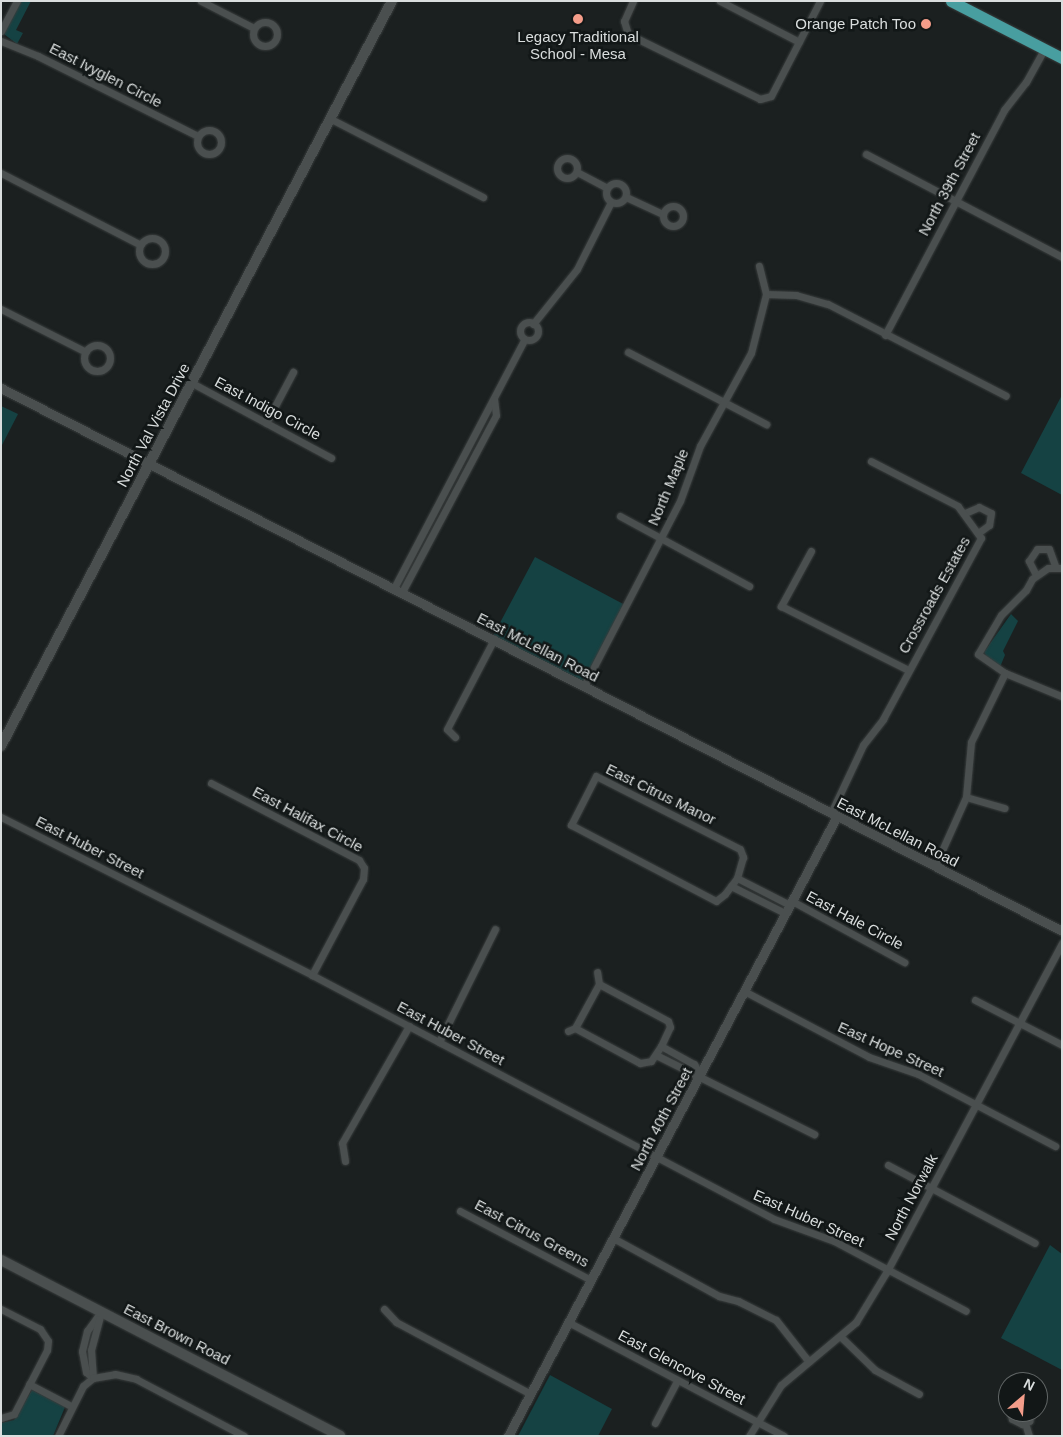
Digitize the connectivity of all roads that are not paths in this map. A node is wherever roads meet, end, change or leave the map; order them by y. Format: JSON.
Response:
{"nodes":[{"id":1,"x":17,"y":1,"type":"edge"},
{"id":2,"x":201,"y":1,"type":"edge"},
{"id":3,"x":392,"y":1,"type":"edge"},
{"id":4,"x":633,"y":1,"type":"edge"},
{"id":5,"x":720,"y":1,"type":"edge"},
{"id":6,"x":820,"y":1,"type":"edge"},
{"id":7,"x":957,"y":3,"type":"edge"},
{"id":8,"x":254,"y":28,"type":"dead end"},
{"id":9,"x":1,"y":31,"type":"edge"},
{"id":10,"x":1,"y":41,"type":"edge"},
{"id":11,"x":799,"y":42,"type":"junction"},
{"id":12,"x":1044,"y":49,"type":"junction"},
{"id":13,"x":1062,"y":58,"type":"edge"},
{"id":14,"x":330,"y":118,"type":"junction"},
{"id":15,"x":198,"y":136,"type":"dead end"},
{"id":16,"x":866,"y":154,"type":"dead end"},
{"id":17,"x":577,"y":172,"type":"dead end"},
{"id":18,"x":1,"y":174,"type":"edge"},
{"id":19,"x":607,"y":188,"type":"junction"},
{"id":20,"x":483,"y":197,"type":"dead end"},
{"id":21,"x":626,"y":198,"type":"junction"},
{"id":22,"x":955,"y":201,"type":"junction"},
{"id":23,"x":611,"y":202,"type":"junction"},
{"id":24,"x":662,"y":214,"type":"dead end"},
{"id":25,"x":142,"y":245,"type":"dead end"},
{"id":26,"x":1062,"y":257,"type":"edge"},
{"id":27,"x":759,"y":266,"type":"dead end"},
{"id":28,"x":766,"y":294,"type":"junction"},
{"id":29,"x":1,"y":309,"type":"edge"},
{"id":30,"x":533,"y":324,"type":"junction"},
{"id":31,"x":885,"y":335,"type":"junction"},
{"id":32,"x":525,"y":339,"type":"junction"},
{"id":33,"x":86,"y":352,"type":"dead end"},
{"id":34,"x":628,"y":352,"type":"dead end"},
{"id":35,"x":294,"y":372,"type":"dead end"},
{"id":36,"x":192,"y":383,"type":"junction"},
{"id":37,"x":1,"y":388,"type":"edge"},
{"id":38,"x":1006,"y":396,"type":"dead end"},
{"id":39,"x":494,"y":399,"type":"junction"},
{"id":40,"x":725,"y":402,"type":"junction"},
{"id":41,"x":266,"y":423,"type":"junction"},
{"id":42,"x":766,"y":424,"type":"dead end"},
{"id":43,"x":470,"y":442,"type":"junction"},
{"id":44,"x":479,"y":448,"type":"junction"},
{"id":45,"x":331,"y":458,"type":"dead end"},
{"id":46,"x":871,"y":461,"type":"dead end"},
{"id":47,"x":150,"y":463,"type":"junction"},
{"id":48,"x":965,"y":514,"type":"junction"},
{"id":49,"x":620,"y":516,"type":"dead end"},
{"id":50,"x":425,"y":529,"type":"junction"},
{"id":51,"x":978,"y":533,"type":"junction"},
{"id":52,"x":433,"y":534,"type":"junction"},
{"id":53,"x":660,"y":538,"type":"junction"},
{"id":54,"x":811,"y":551,"type":"dead end"},
{"id":55,"x":411,"y":554,"type":"junction"},
{"id":56,"x":420,"y":558,"type":"junction"},
{"id":57,"x":405,"y":567,"type":"junction"},
{"id":58,"x":1059,"y":568,"type":"edge"},
{"id":59,"x":412,"y":572,"type":"junction"},
{"id":60,"x":1036,"y":575,"type":"junction"},
{"id":61,"x":749,"y":586,"type":"dead end"},
{"id":62,"x":398,"y":590,"type":"junction"},
{"id":63,"x":494,"y":639,"type":"junction"},
{"id":64,"x":908,"y":670,"type":"junction"},
{"id":65,"x":1005,"y":673,"type":"junction"},
{"id":66,"x":584,"y":686,"type":"junction"},
{"id":67,"x":1061,"y":696,"type":"edge"},
{"id":68,"x":455,"y":737,"type":"dead end"},
{"id":69,"x":1,"y":746,"type":"edge"},
{"id":70,"x":211,"y":783,"type":"dead end"},
{"id":71,"x":966,"y":796,"type":"junction"},
{"id":72,"x":1004,"y":808,"type":"dead end"},
{"id":73,"x":834,"y":814,"type":"junction"},
{"id":74,"x":1,"y":817,"type":"edge"},
{"id":75,"x":935,"y":866,"type":"junction"},
{"id":76,"x":737,"y":878,"type":"junction"},
{"id":77,"x":731,"y":886,"type":"junction"},
{"id":78,"x":791,"y":903,"type":"junction"},
{"id":79,"x":785,"y":913,"type":"junction"},
{"id":80,"x":495,"y":929,"type":"dead end"},
{"id":81,"x":1062,"y":931,"type":"edge"},
{"id":82,"x":1062,"y":943,"type":"edge"},
{"id":83,"x":904,"y":962,"type":"dead end"},
{"id":84,"x":597,"y":972,"type":"dead end"},
{"id":85,"x":312,"y":975,"type":"junction"},
{"id":86,"x":599,"y":984,"type":"junction"},
{"id":87,"x":744,"y":991,"type":"junction"},
{"id":88,"x":975,"y":1000,"type":"dead end"},
{"id":89,"x":1018,"y":1023,"type":"junction"},
{"id":90,"x":409,"y":1026,"type":"junction"},
{"id":91,"x":439,"y":1042,"type":"junction"},
{"id":92,"x":1062,"y":1045,"type":"edge"},
{"id":93,"x":661,"y":1046,"type":"junction"},
{"id":94,"x":675,"y":1054,"type":"junction"},
{"id":95,"x":656,"y":1055,"type":"junction"},
{"id":96,"x":670,"y":1063,"type":"junction"},
{"id":97,"x":700,"y":1075,"type":"junction"},
{"id":98,"x":975,"y":1103,"type":"junction"},
{"id":99,"x":814,"y":1134,"type":"dead end"},
{"id":100,"x":1055,"y":1146,"type":"dead end"},
{"id":101,"x":655,"y":1158,"type":"junction"},
{"id":102,"x":345,"y":1161,"type":"dead end"},
{"id":103,"x":888,"y":1165,"type":"dead end"},
{"id":104,"x":931,"y":1188,"type":"junction"},
{"id":105,"x":460,"y":1211,"type":"dead end"},
{"id":106,"x":612,"y":1238,"type":"junction"},
{"id":107,"x":1036,"y":1243,"type":"dead end"},
{"id":108,"x":1,"y":1260,"type":"edge"},
{"id":109,"x":887,"y":1270,"type":"junction"},
{"id":110,"x":590,"y":1280,"type":"junction"},
{"id":111,"x":1,"y":1308,"type":"edge"},
{"id":112,"x":384,"y":1309,"type":"dead end"},
{"id":113,"x":966,"y":1311,"type":"dead end"},
{"id":114,"x":101,"y":1312,"type":"junction"},
{"id":115,"x":568,"y":1322,"type":"junction"},
{"id":116,"x":841,"y":1337,"type":"junction"},
{"id":117,"x":91,"y":1354,"type":"junction"},
{"id":118,"x":82,"y":1356,"type":"junction"},
{"id":119,"x":809,"y":1362,"type":"junction"},
{"id":120,"x":93,"y":1378,"type":"junction"},
{"id":121,"x":677,"y":1381,"type":"junction"},
{"id":122,"x":29,"y":1384,"type":"junction"},
{"id":123,"x":531,"y":1394,"type":"junction"},
{"id":124,"x":919,"y":1394,"type":"dead end"},
{"id":125,"x":71,"y":1406,"type":"junction"},
{"id":126,"x":4,"y":1418,"type":"edge"},
{"id":127,"x":756,"y":1421,"type":"junction"},
{"id":128,"x":1015,"y":1422,"type":"edge"},
{"id":129,"x":655,"y":1423,"type":"dead end"},
{"id":130,"x":1025,"y":1423,"type":"joint"},
{"id":131,"x":58,"y":1436,"type":"edge"},
{"id":132,"x":244,"y":1436,"type":"edge"},
{"id":133,"x":340,"y":1436,"type":"edge"},
{"id":134,"x":508,"y":1436,"type":"edge"},
{"id":135,"x":749,"y":1436,"type":"edge"},
{"id":136,"x":784,"y":1436,"type":"edge"},
{"id":137,"x":1029,"y":1436,"type":"edge"}],
"edges":[{"from":1,"to":9,"type":"street"},
{"from":2,"to":8,"type":"street"},
{"from":3,"to":14,"type":"main road","name":"North Val Vista Drive"},
{"from":4,"to":11,"type":"street"},
{"from":5,"to":11,"type":"street"},
{"from":6,"to":11,"type":"street"},
{"from":7,"to":12,"type":"main road"},
{"from":10,"to":15,"type":"street","name":"East Ivyglen Circle"},
{"from":12,"to":13,"type":"main road"},
{"from":12,"to":22,"type":"street","name":"North 39th Street"},
{"from":14,"to":20,"type":"street"},
{"from":14,"to":36,"type":"main road","name":"North Val Vista Drive"},
{"from":16,"to":22,"type":"street"},
{"from":17,"to":19,"type":"street"},
{"from":18,"to":25,"type":"street"},
{"from":19,"to":21,"type":"street"},
{"from":19,"to":23,"type":"street"},
{"from":21,"to":23,"type":"street"},
{"from":21,"to":24,"type":"street"},
{"from":22,"to":26,"type":"street"},
{"from":22,"to":31,"type":"street","name":"North 39th Street"},
{"from":23,"to":30,"type":"street"},
{"from":27,"to":28,"type":"street"},
{"from":28,"to":31,"type":"street"},
{"from":28,"to":40,"type":"street","name":"North Maple"},
{"from":29,"to":33,"type":"street"},
{"from":30,"to":32,"type":"street"},
{"from":30,"to":32,"type":"street"},
{"from":31,"to":38,"type":"street"},
{"from":32,"to":39,"type":"street"},
{"from":34,"to":40,"type":"street"},
{"from":35,"to":41,"type":"street"},
{"from":36,"to":41,"type":"street","name":"East Indigo Circle"},
{"from":36,"to":47,"type":"main road","name":"North Val Vista Drive"},
{"from":37,"to":47,"type":"street","name":"East McLellan Road"},
{"from":39,"to":43,"type":"street"},
{"from":39,"to":44,"type":"street"},
{"from":40,"to":42,"type":"street"},
{"from":40,"to":53,"type":"street","name":"North Maple"},
{"from":41,"to":45,"type":"street","name":"East Indigo Circle"},
{"from":43,"to":44,"type":"street"},
{"from":43,"to":50,"type":"street"},
{"from":44,"to":52,"type":"street"},
{"from":46,"to":48,"type":"street","name":"Crossroads Estates"},
{"from":47,"to":62,"type":"street","name":"East McLellan Road"},
{"from":47,"to":69,"type":"main road","name":"North Val Vista Drive"},
{"from":48,"to":51,"type":"street","name":"Crossroads Estates"},
{"from":48,"to":51,"type":"street","name":"Crossroads Estates"},
{"from":49,"to":53,"type":"street"},
{"from":50,"to":52,"type":"street"},
{"from":50,"to":55,"type":"street"},
{"from":51,"to":64,"type":"street","name":"Crossroads Estates"},
{"from":52,"to":56,"type":"street"},
{"from":53,"to":61,"type":"street"},
{"from":53,"to":66,"type":"street","name":"North Maple"},
{"from":54,"to":64,"type":"street","name":"Crossroads Estates"},
{"from":55,"to":56,"type":"street"},
{"from":55,"to":57,"type":"street"},
{"from":56,"to":59,"type":"street"},
{"from":57,"to":59,"type":"street"},
{"from":57,"to":62,"type":"street"},
{"from":58,"to":60,"type":"street"},
{"from":58,"to":60,"type":"street"},
{"from":59,"to":62,"type":"street"},
{"from":60,"to":65,"type":"street"},
{"from":62,"to":63,"type":"street","name":"East McLellan Road"},
{"from":63,"to":66,"type":"street","name":"East McLellan Road"},
{"from":63,"to":68,"type":"street"},
{"from":64,"to":73,"type":"street","name":"Crossroads Estates"},
{"from":65,"to":67,"type":"street"},
{"from":65,"to":71,"type":"street"},
{"from":66,"to":73,"type":"street","name":"East McLellan Road"},
{"from":70,"to":85,"type":"street","name":"East Halifax Circle"},
{"from":71,"to":72,"type":"street"},
{"from":71,"to":75,"type":"street"},
{"from":73,"to":75,"type":"street","name":"East McLellan Road"},
{"from":73,"to":78,"type":"street","name":"North 40th Street"},
{"from":74,"to":85,"type":"street","name":"East Huber Street"},
{"from":75,"to":81,"type":"street","name":"East McLellan Road"},
{"from":76,"to":77,"type":"street","name":"East Citrus Manor"},
{"from":76,"to":77,"type":"street","name":"East Citrus Manor"},
{"from":76,"to":78,"type":"street"},
{"from":77,"to":79,"type":"street"},
{"from":78,"to":79,"type":"street","name":"North 40th Street"},
{"from":78,"to":83,"type":"street","name":"East Hale Circle"},
{"from":79,"to":87,"type":"street","name":"North 40th Street"},
{"from":80,"to":91,"type":"street"},
{"from":82,"to":89,"type":"street","name":"North Norwalk"},
{"from":84,"to":86,"type":"street"},
{"from":85,"to":90,"type":"street","name":"East Huber Street"},
{"from":86,"to":93,"type":"street"},
{"from":86,"to":95,"type":"street"},
{"from":87,"to":97,"type":"street","name":"North 40th Street"},
{"from":87,"to":98,"type":"street","name":"East Hope Street"},
{"from":88,"to":89,"type":"street"},
{"from":89,"to":92,"type":"street"},
{"from":89,"to":98,"type":"street","name":"North Norwalk"},
{"from":90,"to":91,"type":"street","name":"East Huber Street"},
{"from":90,"to":102,"type":"street"},
{"from":91,"to":101,"type":"street","name":"East Huber Street"},
{"from":93,"to":94,"type":"street"},
{"from":93,"to":95,"type":"street"},
{"from":94,"to":96,"type":"street"},
{"from":94,"to":97,"type":"street"},
{"from":95,"to":96,"type":"street"},
{"from":96,"to":97,"type":"street"},
{"from":97,"to":99,"type":"street"},
{"from":97,"to":101,"type":"street","name":"North 40th Street"},
{"from":98,"to":100,"type":"street","name":"East Hope Street"},
{"from":98,"to":104,"type":"street","name":"North Norwalk"},
{"from":101,"to":106,"type":"street","name":"North 40th Street"},
{"from":101,"to":109,"type":"street","name":"East Huber Street"},
{"from":103,"to":104,"type":"street"},
{"from":104,"to":107,"type":"street"},
{"from":104,"to":109,"type":"street","name":"North Norwalk"},
{"from":105,"to":110,"type":"street","name":"East Citrus Greens"},
{"from":106,"to":110,"type":"street","name":"North 40th Street"},
{"from":106,"to":119,"type":"street"},
{"from":108,"to":114,"type":"main road","name":"East Brown Road"},
{"from":109,"to":113,"type":"street","name":"East Huber Street"},
{"from":109,"to":116,"type":"street","name":"North Norwalk"},
{"from":110,"to":115,"type":"street","name":"North 40th Street"},
{"from":111,"to":122,"type":"street"},
{"from":112,"to":123,"type":"street"},
{"from":114,"to":117,"type":"street"},
{"from":114,"to":118,"type":"street"},
{"from":114,"to":133,"type":"main road","name":"East Brown Road"},
{"from":115,"to":121,"type":"street","name":"East Glencove Street"},
{"from":115,"to":123,"type":"street","name":"North 40th Street"},
{"from":116,"to":119,"type":"street","name":"North Norwalk"},
{"from":116,"to":124,"type":"street"},
{"from":117,"to":118,"type":"street"},
{"from":117,"to":120,"type":"street"},
{"from":118,"to":120,"type":"street"},
{"from":119,"to":127,"type":"street","name":"North Norwalk"},
{"from":120,"to":125,"type":"street"},
{"from":120,"to":132,"type":"street"},
{"from":121,"to":127,"type":"street","name":"East Glencove Street"},
{"from":121,"to":129,"type":"street"},
{"from":122,"to":125,"type":"street"},
{"from":122,"to":126,"type":"street"},
{"from":123,"to":134,"type":"street","name":"North 40th Street"},
{"from":125,"to":131,"type":"street"},
{"from":127,"to":135,"type":"street","name":"North Norwalk"},
{"from":127,"to":136,"type":"street","name":"East Glencove Street"},
{"from":128,"to":130,"type":"street"},
{"from":130,"to":137,"type":"street"}]}
